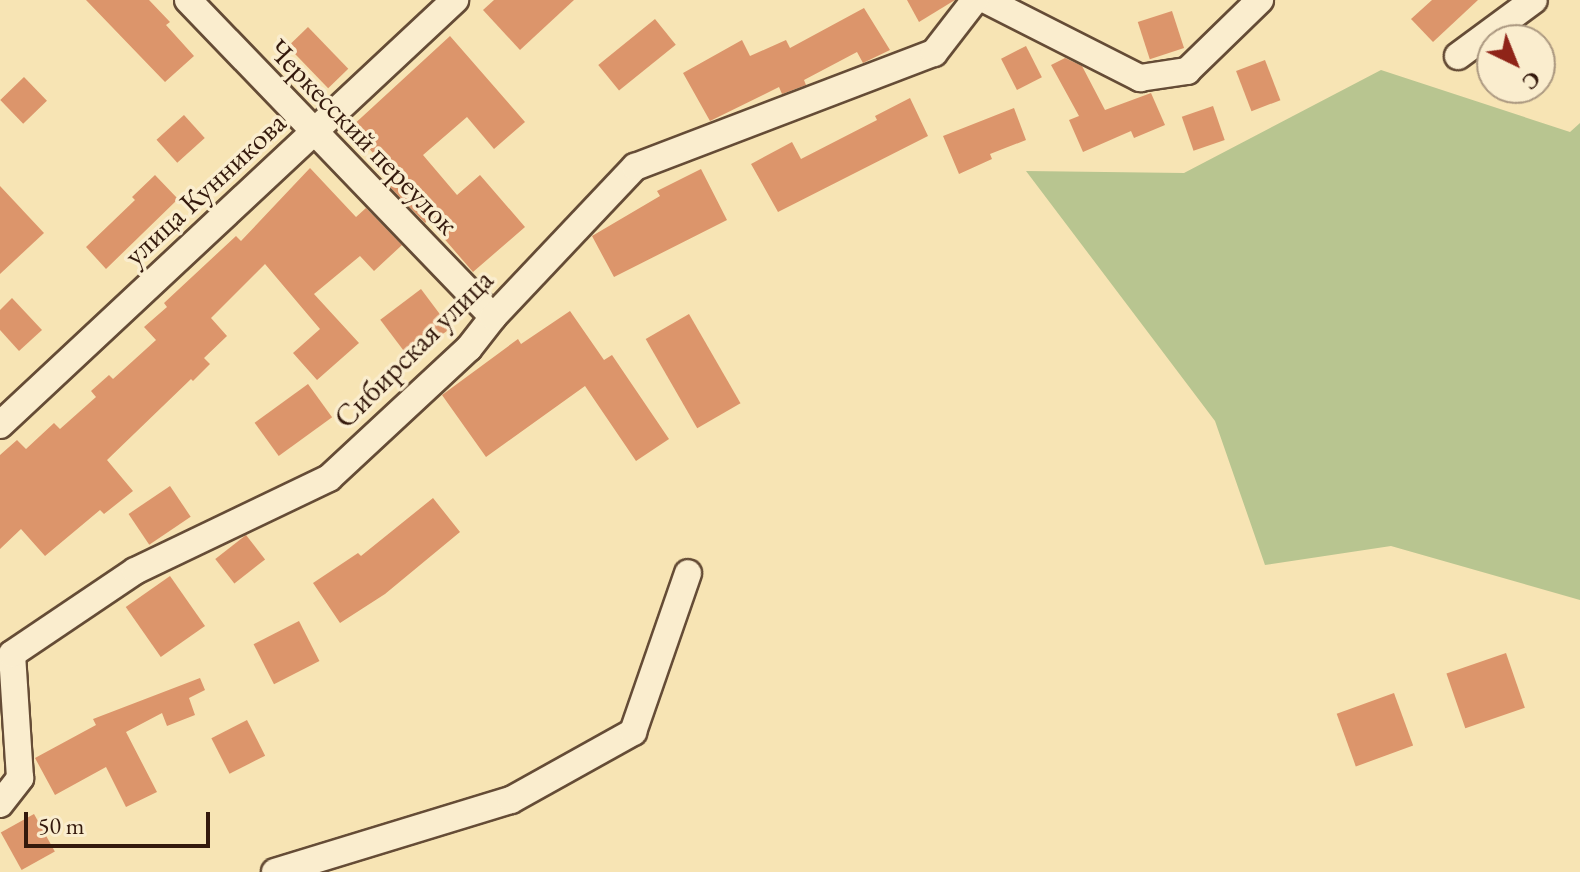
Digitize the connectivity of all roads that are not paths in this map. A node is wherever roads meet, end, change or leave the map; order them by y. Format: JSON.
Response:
{"nodes":[{"id":1,"x":188,"y":0,"type":"edge"},
{"id":2,"x":455,"y":0,"type":"edge"},
{"id":3,"x":975,"y":0,"type":"edge"},
{"id":4,"x":986,"y":0,"type":"edge"},
{"id":5,"x":1260,"y":0,"type":"edge"},
{"id":6,"x":1534,"y":0,"type":"edge"},
{"id":7,"x":1458,"y":56,"type":"dead end"},
{"id":8,"x":313,"y":133,"type":"junction"},
{"id":9,"x":493,"y":317,"type":"junction"},
{"id":10,"x":0,"y":425,"type":"edge"},
{"id":11,"x":688,"y":573,"type":"dead end"},
{"id":12,"x":0,"y":804,"type":"edge"},
{"id":13,"x":275,"y":872,"type":"edge"}],
"edges":[{"from":1,"to":8,"type":"street","name":"Черкесский переулок"},
{"from":2,"to":8,"type":"street","name":"улица Кунникова"},
{"from":3,"to":9,"type":"street","name":"Сибирская улица"},
{"from":4,"to":5,"type":"street"},
{"from":6,"to":7,"type":"street"},
{"from":8,"to":9,"type":"street","name":"Черкесский переулок"},
{"from":8,"to":10,"type":"street","name":"улица Кунникова"},
{"from":9,"to":12,"type":"street","name":"Сибирская улица"},
{"from":11,"to":13,"type":"street"}]}
